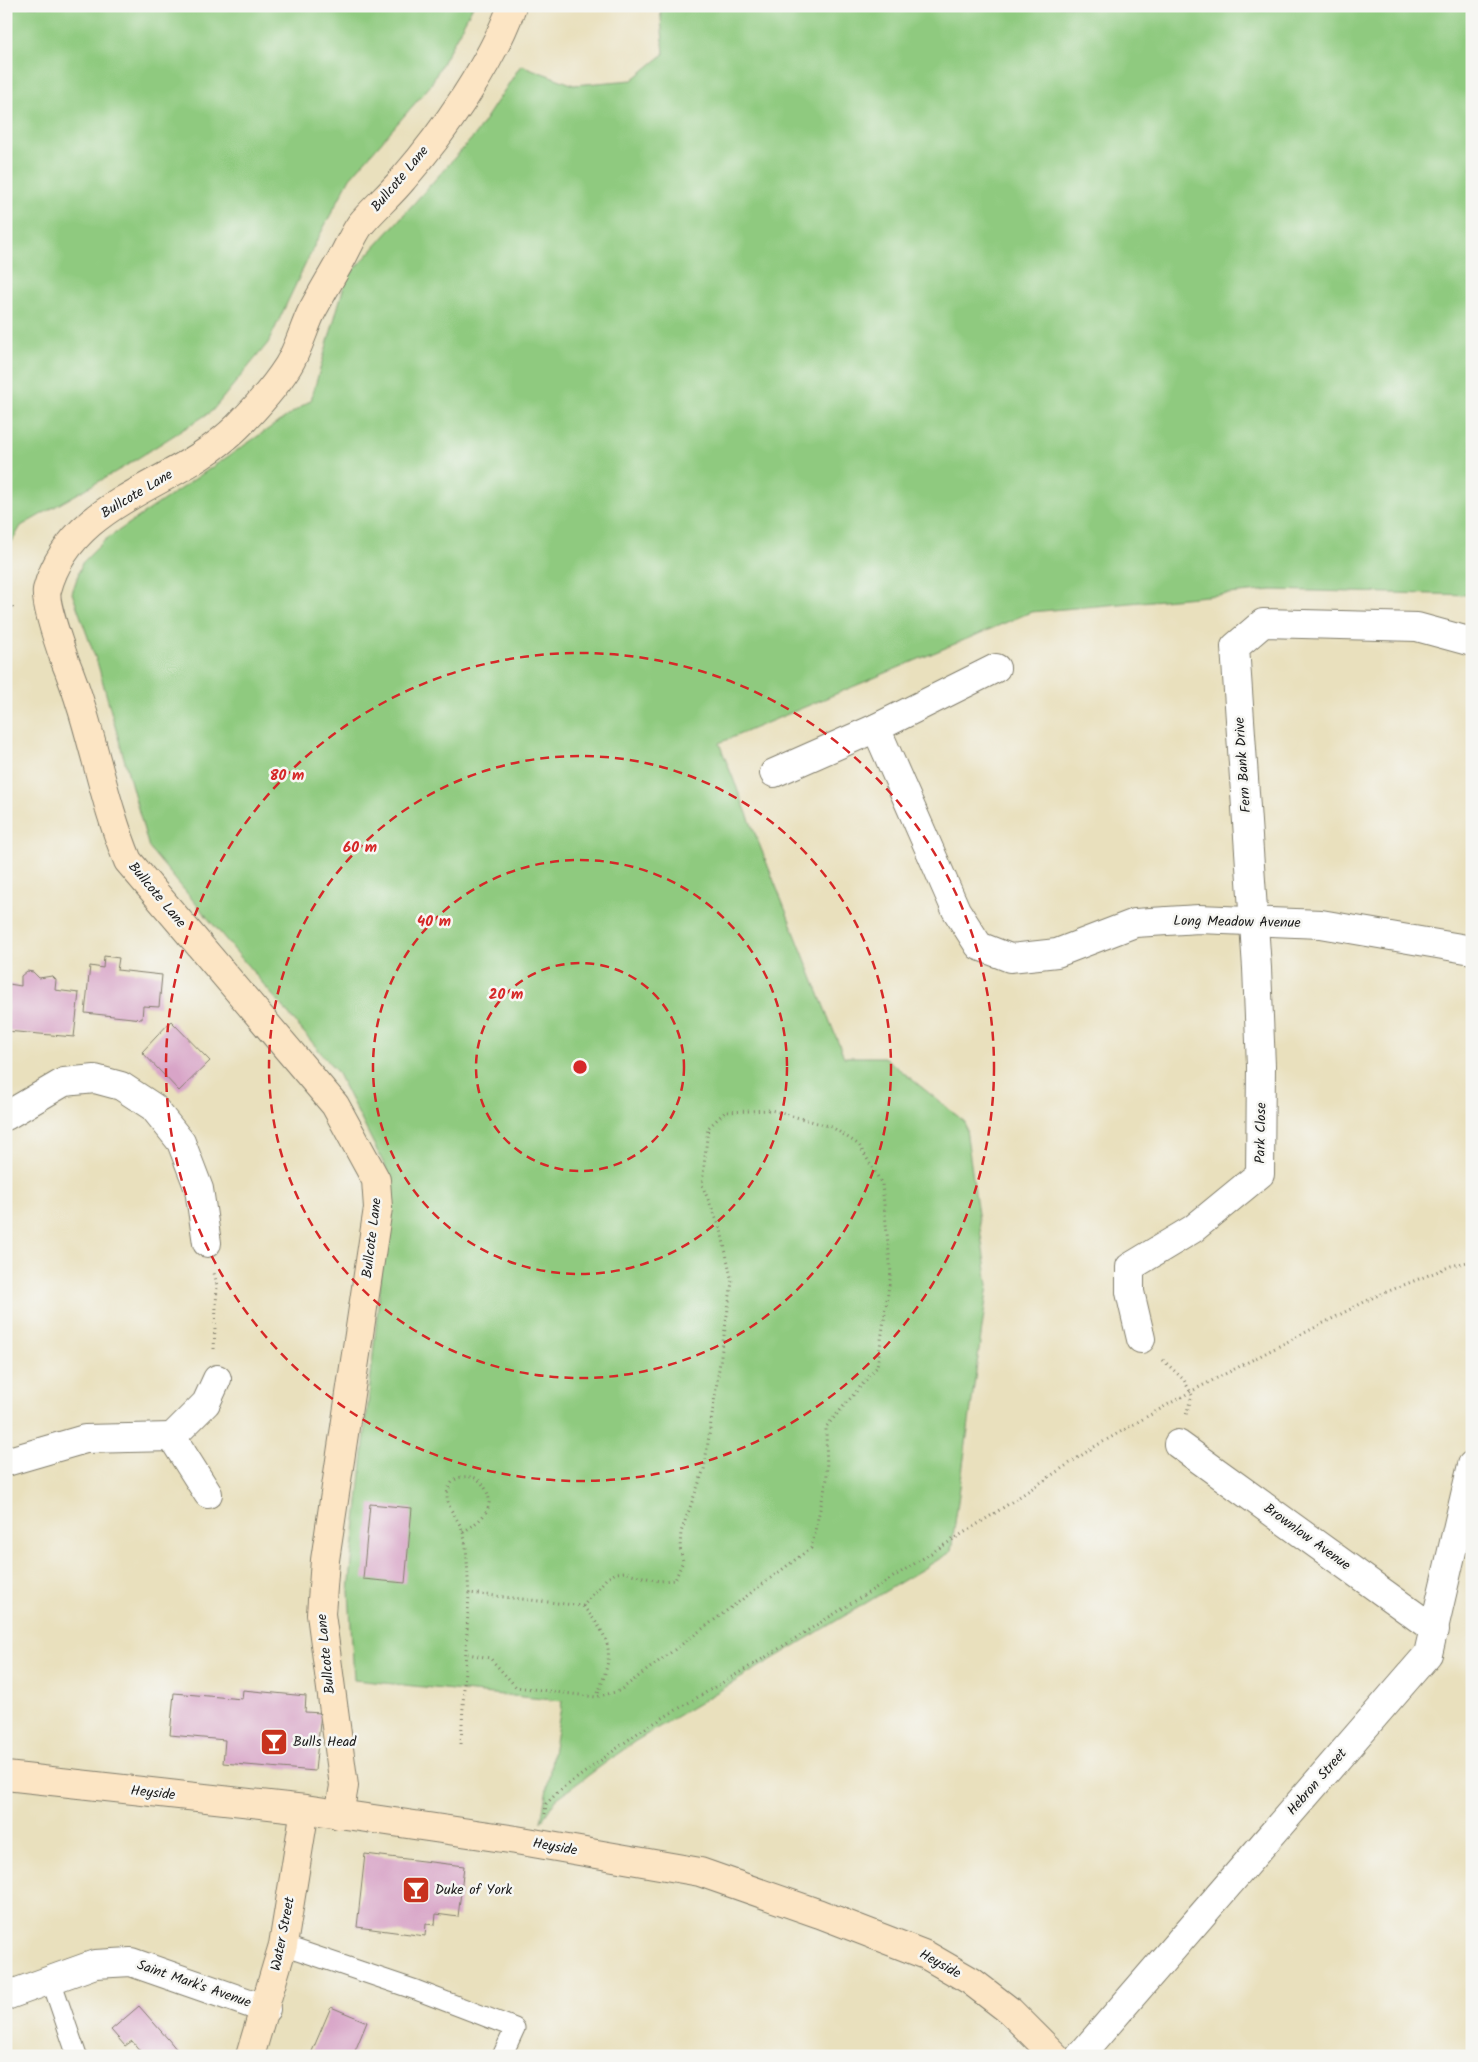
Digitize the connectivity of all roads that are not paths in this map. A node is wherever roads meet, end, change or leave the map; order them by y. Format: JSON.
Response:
{"nodes":[{"id":1,"x":512,"y":6,"type":"edge"},
{"id":2,"x":1472,"y":642,"type":"edge"},
{"id":3,"x":996,"y":668,"type":"dead end"},
{"id":4,"x":876,"y":728,"type":"junction"},
{"id":5,"x":774,"y":773,"type":"dead end"},
{"id":6,"x":1254,"y":920,"type":"junction"},
{"id":7,"x":1472,"y":950,"type":"edge"},
{"id":8,"x":6,"y":1116,"type":"edge"},
{"id":9,"x":207,"y":1243,"type":"road end"},
{"id":10,"x":1141,"y":1339,"type":"road end"},
{"id":11,"x":217,"y":1379,"type":"road end"},
{"id":12,"x":172,"y":1437,"type":"junction"},
{"id":13,"x":1178,"y":1444,"type":"road end"},
{"id":14,"x":6,"y":1462,"type":"edge"},
{"id":15,"x":1472,"y":1465,"type":"edge"},
{"id":16,"x":208,"y":1494,"type":"dead end"},
{"id":17,"x":1435,"y":1630,"type":"junction"},
{"id":18,"x":6,"y":1776,"type":"edge"},
{"id":19,"x":305,"y":1809,"type":"junction"},
{"id":20,"x":339,"y":1815,"type":"junction"},
{"id":21,"x":283,"y":1946,"type":"junction"},
{"id":22,"x":51,"y":1980,"type":"junction"},
{"id":23,"x":6,"y":1996,"type":"edge"},
{"id":24,"x":266,"y":2009,"type":"junction"},
{"id":25,"x":77,"y":2056,"type":"edge"},
{"id":26,"x":250,"y":2056,"type":"edge"},
{"id":27,"x":502,"y":2056,"type":"edge"},
{"id":28,"x":1056,"y":2056,"type":"edge"},
{"id":29,"x":1080,"y":2056,"type":"edge"}],
"edges":[{"from":1,"to":20,"type":"street","name":"Bullcote Lane"},
{"from":2,"to":6,"type":"street","name":"Fern Bank Drive"},
{"from":3,"to":4,"type":"street"},
{"from":4,"to":5,"type":"street"},
{"from":4,"to":6,"type":"street","name":"Long Meadow Avenue"},
{"from":6,"to":7,"type":"street","name":"Long Meadow Avenue"},
{"from":6,"to":10,"type":"street","name":"Park Close"},
{"from":8,"to":9,"type":"street"},
{"from":11,"to":12,"type":"street"},
{"from":12,"to":14,"type":"street"},
{"from":12,"to":16,"type":"street"},
{"from":13,"to":17,"type":"street","name":"Brownlow Avenue"},
{"from":15,"to":17,"type":"street","name":"Hebron Street"},
{"from":17,"to":29,"type":"street","name":"Hebron Street"},
{"from":18,"to":19,"type":"street","name":"Heyside"},
{"from":19,"to":20,"type":"street","name":"Heyside"},
{"from":19,"to":21,"type":"street","name":"Water Street"},
{"from":20,"to":28,"type":"street","name":"Heyside"},
{"from":21,"to":24,"type":"street","name":"Water Street"},
{"from":21,"to":27,"type":"lane"},
{"from":22,"to":23,"type":"street","name":"Saint Mark's Avenue"},
{"from":22,"to":24,"type":"street","name":"Saint Mark's Avenue"},
{"from":22,"to":25,"type":"lane"},
{"from":24,"to":26,"type":"street","name":"Water Street"}]}
